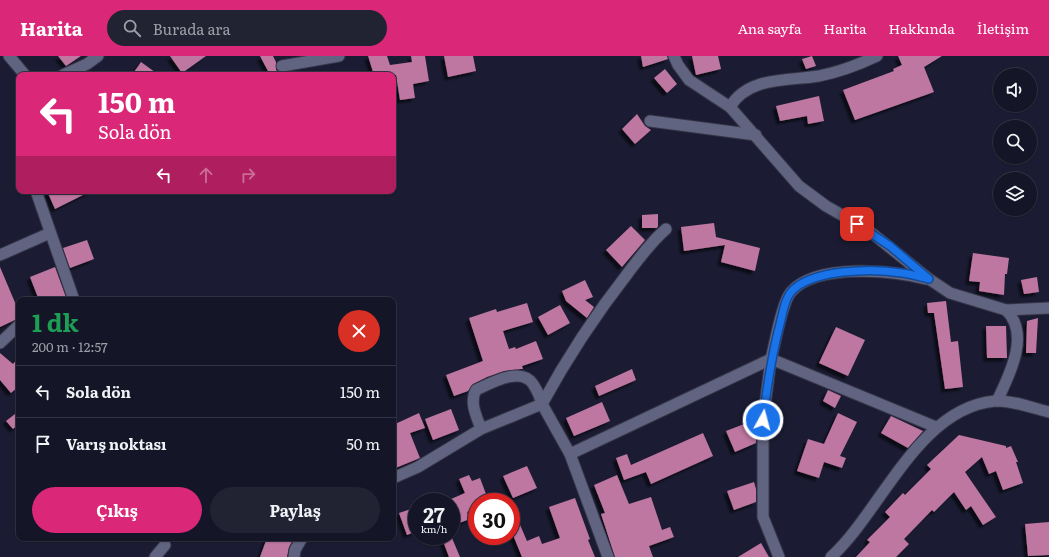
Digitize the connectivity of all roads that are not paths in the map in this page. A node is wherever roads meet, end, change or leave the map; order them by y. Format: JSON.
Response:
{"nodes":[{"id":1,"x":9,"y":56,"type":"edge"},
{"id":2,"x":98,"y":56,"type":"edge"},
{"id":3,"x":339,"y":56,"type":"edge"},
{"id":4,"x":674,"y":56,"type":"edge"},
{"id":5,"x":876,"y":56,"type":"edge"},
{"id":6,"x":282,"y":66,"type":"dead end"},
{"id":7,"x":22,"y":72,"type":"edge"},
{"id":8,"x":70,"y":72,"type":"edge"},
{"id":9,"x":730,"y":107,"type":"junction"},
{"id":10,"x":650,"y":121,"type":"dead end"},
{"id":11,"x":756,"y":135,"type":"junction"},
{"id":12,"x":37,"y":194,"type":"edge"},
{"id":13,"x":666,"y":229,"type":"dead end"},
{"id":14,"x":50,"y":233,"type":"junction"},
{"id":15,"x":0,"y":255,"type":"edge"},
{"id":16,"x":929,"y":279,"type":"junction"},
{"id":17,"x":73,"y":297,"type":"edge"},
{"id":18,"x":1049,"y":308,"type":"edge"},
{"id":19,"x":1006,"y":310,"type":"junction"},
{"id":20,"x":16,"y":328,"type":"edge"},
{"id":21,"x":0,"y":342,"type":"edge"},
{"id":22,"x":771,"y":359,"type":"junction"},
{"id":23,"x":997,"y":401,"type":"junction"},
{"id":24,"x":542,"y":404,"type":"junction"},
{"id":25,"x":1049,"y":412,"type":"edge"},
{"id":26,"x":936,"y":427,"type":"junction"},
{"id":27,"x":481,"y":429,"type":"junction"},
{"id":28,"x":570,"y":454,"type":"junction"},
{"id":29,"x":396,"y":477,"type":"edge"},
{"id":30,"x":300,"y":541,"type":"edge"},
{"id":31,"x":165,"y":545,"type":"dead end"},
{"id":32,"x":155,"y":557,"type":"edge"},
{"id":33,"x":294,"y":557,"type":"edge"},
{"id":34,"x":608,"y":557,"type":"edge"},
{"id":35,"x":779,"y":557,"type":"edge"},
{"id":36,"x":831,"y":557,"type":"edge"}],
"edges":[{"from":1,"to":7,"type":"street"},
{"from":2,"to":8,"type":"street"},
{"from":3,"to":6,"type":"street"},
{"from":4,"to":9,"type":"street"},
{"from":5,"to":9,"type":"street"},
{"from":9,"to":11,"type":"street"},
{"from":10,"to":11,"type":"street"},
{"from":11,"to":16,"type":"street"},
{"from":12,"to":14,"type":"street"},
{"from":13,"to":24,"type":"street"},
{"from":14,"to":15,"type":"street"},
{"from":14,"to":17,"type":"street"},
{"from":16,"to":19,"type":"street"},
{"from":16,"to":22,"type":"street"},
{"from":18,"to":19,"type":"street"},
{"from":19,"to":23,"type":"street"},
{"from":20,"to":21,"type":"street"},
{"from":22,"to":26,"type":"street"},
{"from":22,"to":28,"type":"street"},
{"from":22,"to":35,"type":"street"},
{"from":23,"to":25,"type":"street"},
{"from":23,"to":26,"type":"street"},
{"from":24,"to":27,"type":"street"},
{"from":24,"to":27,"type":"street"},
{"from":24,"to":28,"type":"street"},
{"from":26,"to":36,"type":"street"},
{"from":27,"to":29,"type":"street"},
{"from":28,"to":34,"type":"street"},
{"from":30,"to":33,"type":"street"},
{"from":31,"to":32,"type":"street"}]}
